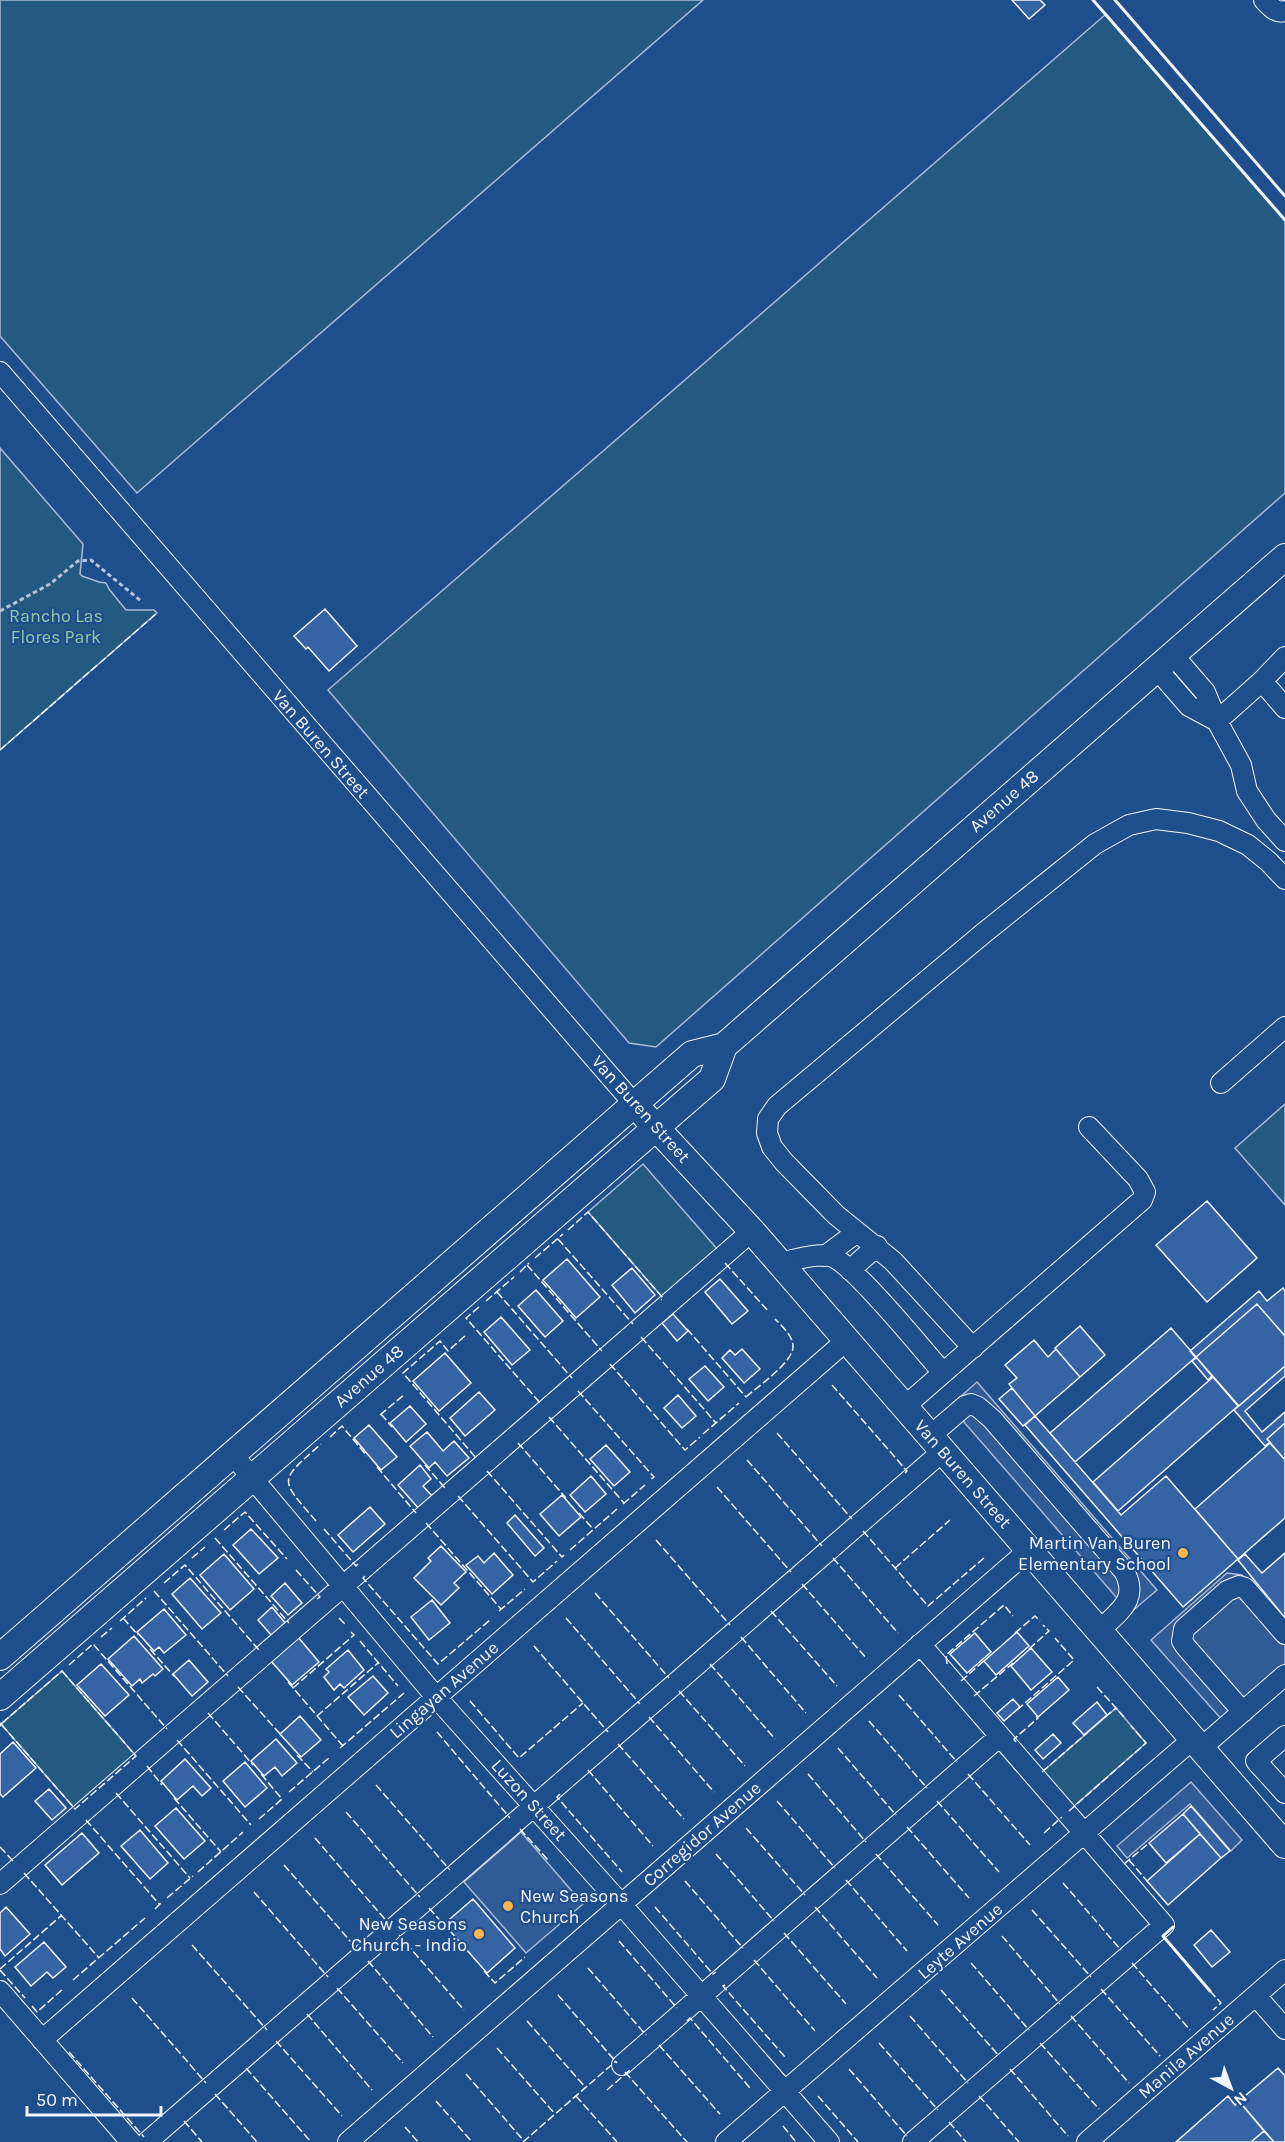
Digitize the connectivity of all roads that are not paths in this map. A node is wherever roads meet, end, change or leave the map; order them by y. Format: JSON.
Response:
{"nodes":[{"id":1,"x":1264,"y":0,"type":"edge"},
{"id":2,"x":1283,"y":12,"type":"edge"},
{"id":3,"x":0,"y":372,"type":"edge"},
{"id":4,"x":1285,"y":557,"type":"edge"},
{"id":5,"x":1285,"y":657,"type":"edge"},
{"id":6,"x":1165,"y":661,"type":"junction"},
{"id":7,"x":1262,"y":681,"type":"junction"},
{"id":8,"x":1285,"y":708,"type":"edge"},
{"id":9,"x":1216,"y":721,"type":"junction"},
{"id":10,"x":1285,"y":842,"type":"edge"},
{"id":11,"x":1285,"y":879,"type":"edge"},
{"id":12,"x":1285,"y":1028,"type":"edge"},
{"id":13,"x":724,"y":1046,"type":"junction"},
{"id":14,"x":1221,"y":1083,"type":"dead end"},
{"id":15,"x":635,"y":1105,"type":"junction"},
{"id":16,"x":656,"y":1127,"type":"junction"},
{"id":17,"x":1089,"y":1127,"type":"dead end"},
{"id":18,"x":752,"y":1231,"type":"junction"},
{"id":19,"x":856,"y":1233,"type":"junction"},
{"id":20,"x":877,"y":1246,"type":"junction"},
{"id":21,"x":825,"y":1256,"type":"junction"},
{"id":22,"x":779,"y":1263,"type":"junction"},
{"id":23,"x":850,"y":1270,"type":"junction"},
{"id":24,"x":846,"y":1340,"type":"junction"},
{"id":25,"x":973,"y":1348,"type":"junction"},
{"id":26,"x":943,"y":1373,"type":"junction"},
{"id":27,"x":904,"y":1407,"type":"junction"},
{"id":28,"x":936,"y":1444,"type":"junction"},
{"id":29,"x":233,"y":1455,"type":"junction"},
{"id":30,"x":252,"y":1477,"type":"junction"},
{"id":31,"x":1029,"y":1550,"type":"junction"},
{"id":32,"x":343,"y":1586,"type":"junction"},
{"id":33,"x":1099,"y":1631,"type":"junction"},
{"id":34,"x":1285,"y":1634,"type":"edge"},
{"id":35,"x":920,"y":1644,"type":"junction"},
{"id":36,"x":8,"y":1650,"type":"edge"},
{"id":37,"x":0,"y":1670,"type":"edge"},
{"id":38,"x":1285,"y":1675,"type":"edge"},
{"id":39,"x":0,"y":1697,"type":"edge"},
{"id":40,"x":436,"y":1697,"type":"junction"},
{"id":41,"x":1243,"y":1712,"type":"junction"},
{"id":42,"x":1000,"y":1736,"type":"junction"},
{"id":43,"x":1285,"y":1737,"type":"edge"},
{"id":44,"x":1197,"y":1744,"type":"junction"},
{"id":45,"x":1285,"y":1793,"type":"edge"},
{"id":46,"x":534,"y":1806,"type":"junction"},
{"id":47,"x":1084,"y":1833,"type":"junction"},
{"id":48,"x":1285,"y":1845,"type":"edge"},
{"id":49,"x":0,"y":1884,"type":"edge"},
{"id":50,"x":621,"y":1904,"type":"junction"},
{"id":51,"x":1285,"y":1970,"type":"edge"},
{"id":52,"x":0,"y":1991,"type":"edge"},
{"id":53,"x":1256,"y":1995,"type":"junction"},
{"id":54,"x":701,"y":1996,"type":"junction"},
{"id":55,"x":1285,"y":2029,"type":"edge"},
{"id":56,"x":42,"y":2040,"type":"junction"},
{"id":57,"x":622,"y":2065,"type":"dead end"},
{"id":58,"x":784,"y":2092,"type":"junction"},
{"id":59,"x":131,"y":2142,"type":"edge"},
{"id":60,"x":147,"y":2142,"type":"edge"},
{"id":61,"x":348,"y":2142,"type":"edge"},
{"id":62,"x":726,"y":2142,"type":"edge"},
{"id":63,"x":829,"y":2142,"type":"edge"},
{"id":64,"x":913,"y":2142,"type":"edge"},
{"id":65,"x":1087,"y":2142,"type":"edge"}],
"edges":[{"from":1,"to":2,"type":"street"},
{"from":3,"to":15,"type":"street","name":"Van Buren Street"},
{"from":4,"to":6,"type":"main road","name":"Avenue 48"},
{"from":5,"to":7,"type":"street"},
{"from":6,"to":9,"type":"street"},
{"from":6,"to":13,"type":"main road","name":"Avenue 48"},
{"from":7,"to":8,"type":"street"},
{"from":7,"to":9,"type":"street"},
{"from":9,"to":10,"type":"street"},
{"from":11,"to":19,"type":"street"},
{"from":12,"to":14,"type":"street"},
{"from":13,"to":15,"type":"main road","name":"Avenue 48"},
{"from":13,"to":16,"type":"main road","name":"Avenue 48"},
{"from":15,"to":16,"type":"main road","name":"Van Buren Street"},
{"from":15,"to":29,"type":"main road","name":"Avenue 48"},
{"from":16,"to":18,"type":"main road","name":"Van Buren Street"},
{"from":16,"to":30,"type":"main road","name":"Avenue 48"},
{"from":17,"to":25,"type":"street"},
{"from":18,"to":22,"type":"main road","name":"Van Buren Street"},
{"from":18,"to":32,"type":"street"},
{"from":19,"to":20,"type":"street"},
{"from":19,"to":21,"type":"street"},
{"from":20,"to":23,"type":"street"},
{"from":20,"to":25,"type":"street"},
{"from":21,"to":22,"type":"street"},
{"from":21,"to":23,"type":"street"},
{"from":22,"to":24,"type":"main road","name":"Van Buren Street"},
{"from":23,"to":26,"type":"street"},
{"from":24,"to":27,"type":"main road","name":"Van Buren Street"},
{"from":24,"to":40,"type":"street","name":"Lingayan Avenue"},
{"from":25,"to":26,"type":"street"},
{"from":26,"to":27,"type":"street"},
{"from":27,"to":28,"type":"main road","name":"Van Buren Street"},
{"from":28,"to":31,"type":"main road","name":"Van Buren Street"},
{"from":28,"to":33,"type":"street"},
{"from":28,"to":46,"type":"street"},
{"from":29,"to":30,"type":"street","name":"Luzon Street"},
{"from":29,"to":36,"type":"main road","name":"Avenue 48"},
{"from":30,"to":32,"type":"street","name":"Luzon Street"},
{"from":30,"to":39,"type":"main road","name":"Avenue 48"},
{"from":31,"to":33,"type":"main road","name":"Van Buren Street"},
{"from":31,"to":35,"type":"street","name":"Corregidor Avenue"},
{"from":32,"to":40,"type":"street","name":"Luzon Street"},
{"from":32,"to":49,"type":"street"},
{"from":33,"to":44,"type":"main road","name":"Van Buren Street"},
{"from":34,"to":41,"type":"street"},
{"from":35,"to":42,"type":"street"},
{"from":35,"to":50,"type":"street","name":"Corregidor Avenue"},
{"from":36,"to":37,"type":"main road","name":"Avenue 48"},
{"from":38,"to":41,"type":"street","name":"Leyte Avenue"},
{"from":40,"to":46,"type":"street","name":"Luzon Street"},
{"from":40,"to":56,"type":"street","name":"Lingayan Avenue"},
{"from":41,"to":44,"type":"street","name":"Leyte Avenue"},
{"from":42,"to":47,"type":"street"},
{"from":42,"to":54,"type":"street"},
{"from":43,"to":45,"type":"street"},
{"from":44,"to":47,"type":"street","name":"Leyte Avenue"},
{"from":44,"to":48,"type":"main road","name":"Van Buren Street"},
{"from":46,"to":50,"type":"street","name":"Luzon Street"},
{"from":46,"to":60,"type":"street"},
{"from":47,"to":58,"type":"street","name":"Leyte Avenue"},
{"from":47,"to":64,"type":"street"},
{"from":50,"to":54,"type":"street","name":"Luzon Street"},
{"from":50,"to":61,"type":"street","name":"Corregidor Avenue"},
{"from":51,"to":53,"type":"street","name":"Manila Avenue"},
{"from":52,"to":56,"type":"street"},
{"from":53,"to":55,"type":"street"},
{"from":53,"to":65,"type":"street","name":"Manila Avenue"},
{"from":54,"to":57,"type":"street"},
{"from":54,"to":58,"type":"street","name":"Luzon Street"},
{"from":56,"to":59,"type":"street"},
{"from":58,"to":62,"type":"street","name":"Leyte Avenue"},
{"from":58,"to":63,"type":"street","name":"Luzon Street"}]}
